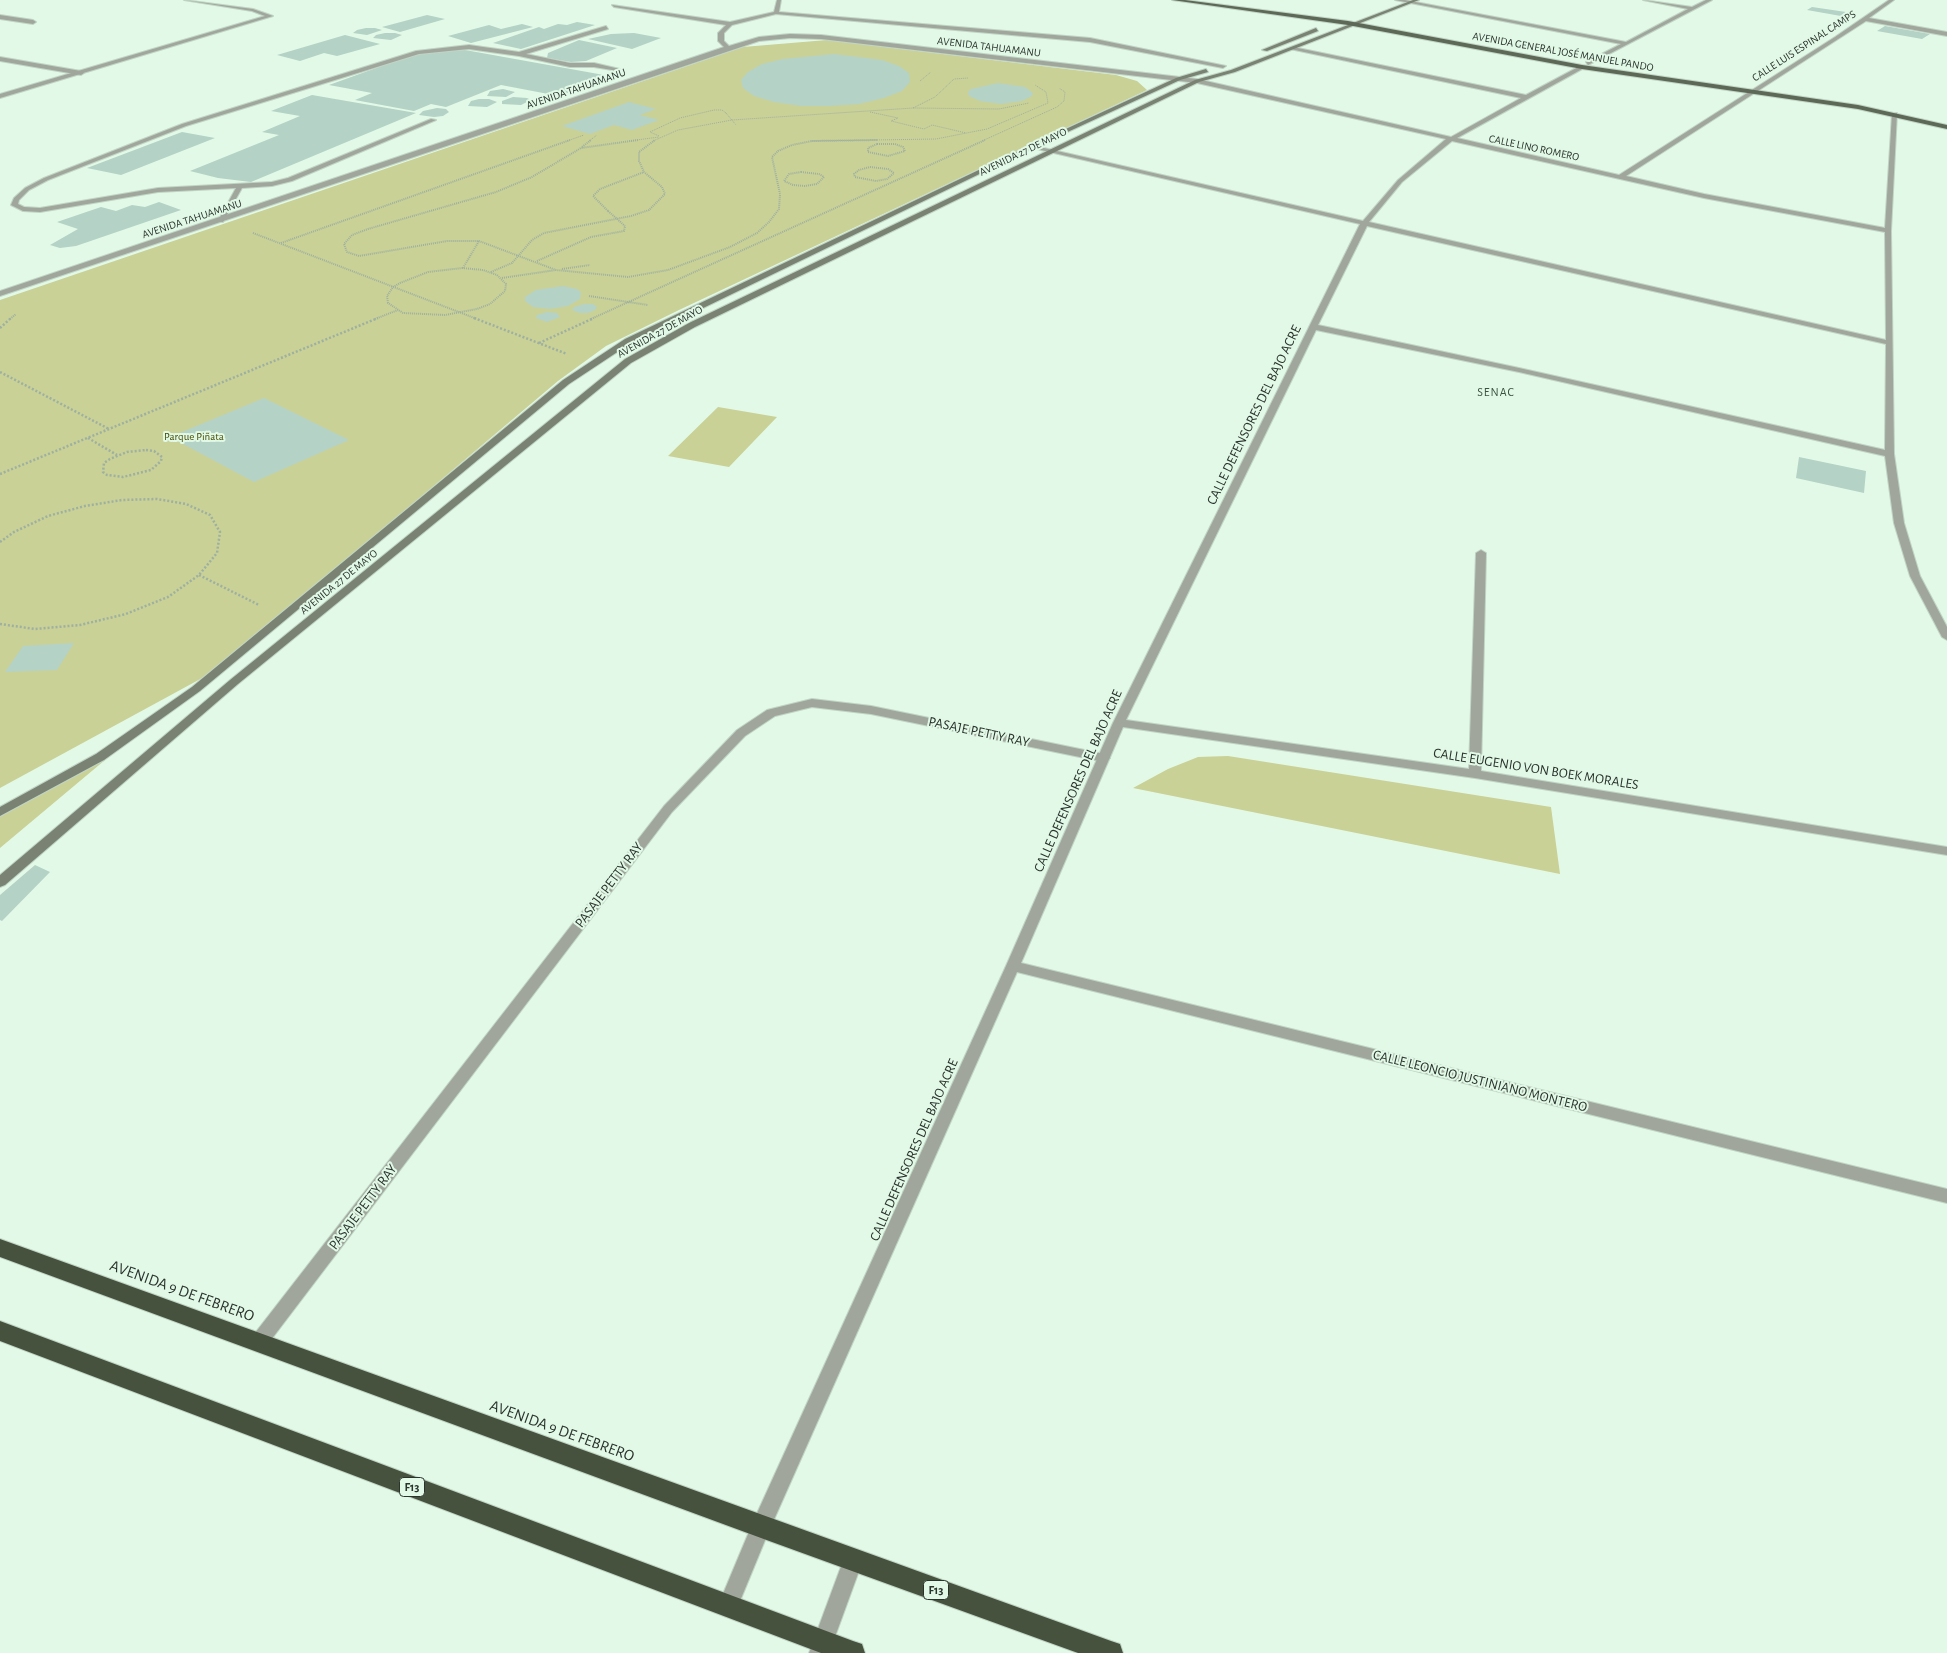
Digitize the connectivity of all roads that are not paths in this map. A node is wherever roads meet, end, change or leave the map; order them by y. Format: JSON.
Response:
{"nodes":[{"id":1,"x":186,"y":0,"type":"edge"},
{"id":2,"x":779,"y":0,"type":"edge"},
{"id":3,"x":1174,"y":0,"type":"edge"},
{"id":4,"x":1216,"y":0,"type":"edge"},
{"id":5,"x":1397,"y":0,"type":"edge"},
{"id":6,"x":1417,"y":0,"type":"edge"},
{"id":7,"x":1645,"y":0,"type":"edge"},
{"id":8,"x":1710,"y":0,"type":"edge"},
{"id":9,"x":1892,"y":0,"type":"edge"},
{"id":10,"x":1410,"y":3,"type":"junction"},
{"id":11,"x":1388,"y":4,"type":"dead end"},
{"id":12,"x":614,"y":6,"type":"dead end"},
{"id":13,"x":1694,"y":9,"type":"junction"},
{"id":14,"x":776,"y":13,"type":"junction"},
{"id":15,"x":0,"y":17,"type":"edge"},
{"id":16,"x":1351,"y":17,"type":"junction"},
{"id":17,"x":1865,"y":19,"type":"junction"},
{"id":18,"x":1340,"y":21,"type":"junction"},
{"id":19,"x":1364,"y":21,"type":"junction"},
{"id":20,"x":33,"y":22,"type":"dead end"},
{"id":21,"x":730,"y":24,"type":"junction"},
{"id":22,"x":1355,"y":24,"type":"junction"},
{"id":23,"x":606,"y":28,"type":"dead end"},
{"id":24,"x":1947,"y":34,"type":"edge"},
{"id":25,"x":1625,"y":43,"type":"junction"},
{"id":26,"x":728,"y":48,"type":"junction"},
{"id":27,"x":1293,"y":48,"type":"junction"},
{"id":28,"x":1258,"y":53,"type":"dead end"},
{"id":29,"x":519,"y":54,"type":"junction"},
{"id":30,"x":0,"y":58,"type":"edge"},
{"id":31,"x":1232,"y":63,"type":"dead end"},
{"id":32,"x":1585,"y":65,"type":"junction"},
{"id":33,"x":1223,"y":66,"type":"junction"},
{"id":34,"x":622,"y":71,"type":"dead end"},
{"id":35,"x":81,"y":73,"type":"junction"},
{"id":36,"x":1178,"y":79,"type":"junction"},
{"id":37,"x":1197,"y":82,"type":"junction"},
{"id":38,"x":1758,"y":87,"type":"junction"},
{"id":39,"x":1751,"y":92,"type":"junction"},
{"id":40,"x":0,"y":96,"type":"edge"},
{"id":41,"x":1526,"y":97,"type":"junction"},
{"id":42,"x":1871,"y":102,"type":"dead end"},
{"id":43,"x":1897,"y":110,"type":"junction"},
{"id":44,"x":433,"y":120,"type":"dead end"},
{"id":45,"x":1947,"y":127,"type":"edge"},
{"id":46,"x":1449,"y":140,"type":"junction"},
{"id":47,"x":1031,"y":147,"type":"junction"},
{"id":48,"x":1050,"y":152,"type":"junction"},
{"id":49,"x":1620,"y":177,"type":"junction"},
{"id":50,"x":240,"y":186,"type":"junction"},
{"id":51,"x":221,"y":221,"type":"junction"},
{"id":52,"x":1365,"y":222,"type":"junction"},
{"id":53,"x":1888,"y":231,"type":"junction"},
{"id":54,"x":0,"y":294,"type":"edge"},
{"id":55,"x":1315,"y":327,"type":"junction"},
{"id":56,"x":1890,"y":343,"type":"junction"},
{"id":57,"x":1889,"y":454,"type":"junction"},
{"id":58,"x":1481,"y":553,"type":"dead end"},
{"id":59,"x":1947,"y":637,"type":"edge"},
{"id":60,"x":1118,"y":723,"type":"junction"},
{"id":61,"x":1104,"y":758,"type":"junction"},
{"id":62,"x":1475,"y":774,"type":"junction"},
{"id":63,"x":0,"y":812,"type":"edge"},
{"id":64,"x":1947,"y":851,"type":"edge"},
{"id":65,"x":0,"y":882,"type":"edge"},
{"id":66,"x":1013,"y":966,"type":"junction"},
{"id":67,"x":1947,"y":1196,"type":"edge"},
{"id":68,"x":0,"y":1248,"type":"edge"},
{"id":69,"x":0,"y":1331,"type":"edge"},
{"id":70,"x":258,"y":1343,"type":"junction"},
{"id":71,"x":761,"y":1527,"type":"junction"},
{"id":72,"x":853,"y":1560,"type":"junction"},
{"id":73,"x":728,"y":1606,"type":"junction"},
{"id":74,"x":822,"y":1648,"type":"edge"},
{"id":75,"x":852,"y":1653,"type":"edge"},
{"id":76,"x":1110,"y":1653,"type":"edge"}],
"edges":[{"from":1,"to":35,"type":"street"},
{"from":2,"to":14,"type":"street"},
{"from":3,"to":18,"type":"main road","name":"AVENIDA GENERAL JOSÉ MANUEL PANDO"},
{"from":4,"to":16,"type":"main road","name":"AVENIDA GENERAL JOSÉ MANUEL PANDO"},
{"from":5,"to":10,"type":"street"},
{"from":5,"to":11,"type":"main road"},
{"from":6,"to":10,"type":"main road","name":"AVENIDA 27 DE MAYO"},
{"from":7,"to":13,"type":"street"},
{"from":8,"to":13,"type":"street","name":"CALLE DEFENSORES DEL BAJO ACRE"},
{"from":9,"to":17,"type":"street","name":"CALLE LUIS ESPINAL CAMPS"},
{"from":10,"to":19,"type":"main road","name":"AVENIDA 27 DE MAYO"},
{"from":10,"to":25,"type":"street"},
{"from":12,"to":21,"type":"street"},
{"from":13,"to":25,"type":"street","name":"CALLE DEFENSORES DEL BAJO ACRE"},
{"from":14,"to":21,"type":"street"},
{"from":14,"to":33,"type":"street"},
{"from":15,"to":20,"type":"street"},
{"from":16,"to":18,"type":"main road"},
{"from":16,"to":19,"type":"main road","name":"AVENIDA GENERAL JOSÉ MANUEL PANDO"},
{"from":17,"to":24,"type":"street"},
{"from":17,"to":38,"type":"street","name":"CALLE LUIS ESPINAL CAMPS"},
{"from":18,"to":22,"type":"main road","name":"AVENIDA GENERAL JOSÉ MANUEL PANDO"},
{"from":18,"to":28,"type":"main road"},
{"from":19,"to":22,"type":"main road","name":"AVENIDA 27 DE MAYO"},
{"from":19,"to":32,"type":"main road","name":"AVENIDA GENERAL JOSÉ MANUEL PANDO"},
{"from":21,"to":26,"type":"street"},
{"from":22,"to":27,"type":"main road","name":"AVENIDA 27 DE MAYO"},
{"from":22,"to":32,"type":"main road","name":"AVENIDA GENERAL JOSÉ MANUEL PANDO"},
{"from":23,"to":29,"type":"street"},
{"from":25,"to":32,"type":"street","name":"CALLE DEFENSORES DEL BAJO ACRE"},
{"from":26,"to":36,"type":"street","name":"AVENIDA TAHUAMANU"},
{"from":26,"to":51,"type":"street","name":"AVENIDA TAHUAMANU"},
{"from":27,"to":37,"type":"main road","name":"AVENIDA 27 DE MAYO"},
{"from":27,"to":41,"type":"street"},
{"from":29,"to":34,"type":"street"},
{"from":29,"to":50,"type":"street"},
{"from":30,"to":35,"type":"street"},
{"from":31,"to":33,"type":"main road","name":"AVENIDA 27 DE MAYO"},
{"from":32,"to":38,"type":"main road","name":"AVENIDA GENERAL JOSÉ MANUEL PANDO"},
{"from":32,"to":39,"type":"main road","name":"AVENIDA GENERAL JOSÉ MANUEL PANDO"},
{"from":32,"to":41,"type":"street","name":"CALLE DEFENSORES DEL BAJO ACRE"},
{"from":33,"to":36,"type":"main road","name":"AVENIDA 27 DE MAYO"},
{"from":35,"to":40,"type":"street"},
{"from":36,"to":37,"type":"street","name":"CALLE LINO ROMERO"},
{"from":36,"to":47,"type":"main road","name":"AVENIDA 27 DE MAYO"},
{"from":37,"to":46,"type":"street","name":"CALLE LINO ROMERO"},
{"from":37,"to":48,"type":"main road","name":"AVENIDA 27 DE MAYO"},
{"from":38,"to":39,"type":"street","name":"CALLE LUIS ESPINAL CAMPS"},
{"from":38,"to":42,"type":"main road","name":"AVENIDA GENERAL JOSÉ MANUEL PANDO"},
{"from":39,"to":43,"type":"main road","name":"AVENIDA GENERAL JOSÉ MANUEL PANDO"},
{"from":39,"to":49,"type":"street","name":"CALLE LUIS ESPINAL CAMPS"},
{"from":41,"to":46,"type":"street","name":"CALLE DEFENSORES DEL BAJO ACRE"},
{"from":43,"to":45,"type":"main road","name":"AVENIDA GENERAL JOSÉ MANUEL PANDO"},
{"from":43,"to":53,"type":"street"},
{"from":44,"to":50,"type":"street"},
{"from":46,"to":49,"type":"street","name":"CALLE LINO ROMERO"},
{"from":46,"to":52,"type":"street","name":"CALLE DEFENSORES DEL BAJO ACRE"},
{"from":47,"to":48,"type":"street"},
{"from":47,"to":63,"type":"main road","name":"AVENIDA 27 DE MAYO"},
{"from":48,"to":52,"type":"street"},
{"from":48,"to":65,"type":"main road","name":"AVENIDA 27 DE MAYO"},
{"from":49,"to":53,"type":"street","name":"CALLE LINO ROMERO"},
{"from":50,"to":51,"type":"street"},
{"from":51,"to":54,"type":"street","name":"AVENIDA TAHUAMANU"},
{"from":52,"to":55,"type":"street","name":"CALLE DEFENSORES DEL BAJO ACRE"},
{"from":52,"to":56,"type":"street"},
{"from":53,"to":56,"type":"street"},
{"from":55,"to":57,"type":"street"},
{"from":55,"to":60,"type":"street","name":"CALLE DEFENSORES DEL BAJO ACRE"},
{"from":56,"to":57,"type":"street"},
{"from":57,"to":59,"type":"street"},
{"from":58,"to":62,"type":"street"},
{"from":60,"to":61,"type":"street","name":"CALLE DEFENSORES DEL BAJO ACRE"},
{"from":60,"to":62,"type":"street","name":"CALLE EUGENIO VON BOEK MORALES"},
{"from":61,"to":66,"type":"street","name":"CALLE DEFENSORES DEL BAJO ACRE"},
{"from":61,"to":70,"type":"street","name":"PASAJE PETTY RAY"},
{"from":62,"to":64,"type":"street","name":"CALLE EUGENIO VON BOEK MORALES"},
{"from":66,"to":67,"type":"street","name":"CALLE LEONCIO JUSTINIANO MONTERO"},
{"from":66,"to":71,"type":"street","name":"CALLE DEFENSORES DEL BAJO ACRE"},
{"from":68,"to":70,"type":"highway","name":"AVENIDA 9 DE FEBRERO","number":"F13"},
{"from":69,"to":73,"type":"highway","number":"F13"},
{"from":70,"to":71,"type":"highway","name":"AVENIDA 9 DE FEBRERO","number":"F13"},
{"from":71,"to":72,"type":"highway","name":"AVENIDA 9 DE FEBRERO","number":"F13"},
{"from":71,"to":73,"type":"street","name":"CALLE DEFENSORES DEL BAJO ACRE"},
{"from":72,"to":74,"type":"street"},
{"from":72,"to":76,"type":"highway","name":"AVENIDA 9 DE FEBRERO","number":"F13"},
{"from":73,"to":74,"type":"highway","number":"F13"},
{"from":74,"to":75,"type":"highway","number":"F13"}]}
